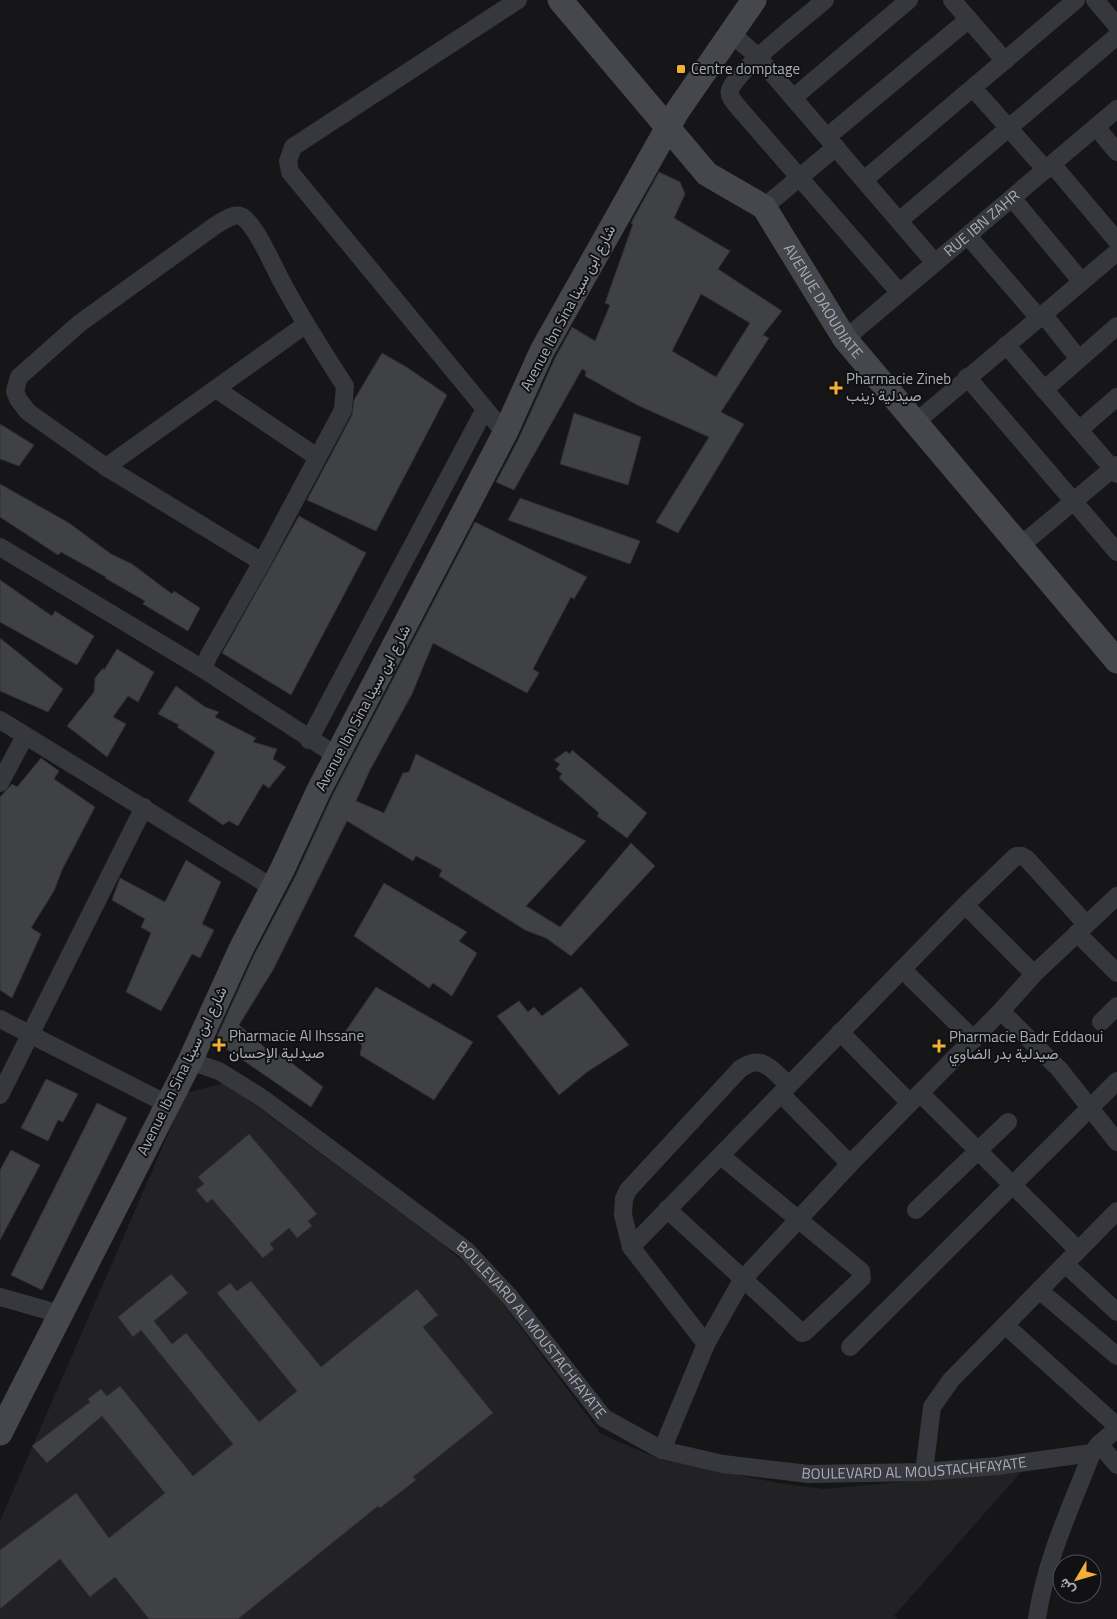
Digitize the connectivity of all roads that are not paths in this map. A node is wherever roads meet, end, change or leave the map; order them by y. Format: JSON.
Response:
{"nodes":[{"id":1,"x":518,"y":0,"type":"edge"},
{"id":2,"x":560,"y":0,"type":"edge"},
{"id":3,"x":754,"y":0,"type":"edge"},
{"id":4,"x":825,"y":0,"type":"edge"},
{"id":5,"x":909,"y":0,"type":"edge"},
{"id":6,"x":952,"y":0,"type":"edge"},
{"id":7,"x":1076,"y":0,"type":"edge"},
{"id":8,"x":1095,"y":0,"type":"edge"},
{"id":9,"x":969,"y":19,"type":"junction"},
{"id":10,"x":1117,"y":26,"type":"edge"},
{"id":11,"x":732,"y":34,"type":"junction"},
{"id":12,"x":1117,"y":36,"type":"edge"},
{"id":13,"x":758,"y":57,"type":"junction"},
{"id":14,"x":1005,"y":60,"type":"junction"},
{"id":15,"x":973,"y":88,"type":"junction"},
{"id":16,"x":793,"y":98,"type":"junction"},
{"id":17,"x":1117,"y":109,"type":"edge"},
{"id":18,"x":1096,"y":127,"type":"junction"},
{"id":19,"x":667,"y":128,"type":"junction"},
{"id":20,"x":1010,"y":128,"type":"junction"},
{"id":21,"x":831,"y":142,"type":"junction"},
{"id":22,"x":1117,"y":152,"type":"edge"},
{"id":23,"x":1049,"y":167,"type":"junction"},
{"id":24,"x":798,"y":176,"type":"junction"},
{"id":25,"x":864,"y":180,"type":"junction"},
{"id":26,"x":1012,"y":198,"type":"junction"},
{"id":27,"x":764,"y":207,"type":"junction"},
{"id":28,"x":899,"y":221,"type":"junction"},
{"id":29,"x":968,"y":236,"type":"junction"},
{"id":30,"x":1117,"y":241,"type":"edge"},
{"id":31,"x":1117,"y":252,"type":"edge"},
{"id":32,"x":936,"y":263,"type":"junction"},
{"id":33,"x":1082,"y":282,"type":"junction"},
{"id":34,"x":899,"y":292,"type":"junction"},
{"id":35,"x":1041,"y":316,"type":"junction"},
{"id":36,"x":305,"y":325,"type":"junction"},
{"id":37,"x":1117,"y":326,"type":"edge"},
{"id":38,"x":846,"y":339,"type":"junction"},
{"id":39,"x":1006,"y":346,"type":"junction"},
{"id":40,"x":1079,"y":359,"type":"junction"},
{"id":41,"x":967,"y":377,"type":"junction"},
{"id":42,"x":216,"y":389,"type":"junction"},
{"id":43,"x":1044,"y":390,"type":"junction"},
{"id":44,"x":1117,"y":396,"type":"edge"},
{"id":45,"x":485,"y":409,"type":"junction"},
{"id":46,"x":916,"y":422,"type":"junction"},
{"id":47,"x":1079,"y":430,"type":"junction"},
{"id":48,"x":504,"y":433,"type":"junction"},
{"id":49,"x":317,"y":457,"type":"junction"},
{"id":50,"x":106,"y":468,"type":"junction"},
{"id":51,"x":1115,"y":470,"type":"edge"},
{"id":52,"x":1074,"y":500,"type":"junction"},
{"id":53,"x":1020,"y":546,"type":"junction"},
{"id":54,"x":0,"y":547,"type":"edge"},
{"id":55,"x":1117,"y":552,"type":"edge"},
{"id":56,"x":262,"y":562,"type":"junction"},
{"id":57,"x":1117,"y":661,"type":"edge"},
{"id":58,"x":203,"y":669,"type":"junction"},
{"id":59,"x":0,"y":720,"type":"edge"},
{"id":60,"x":25,"y":736,"type":"junction"},
{"id":61,"x":309,"y":740,"type":"junction"},
{"id":62,"x":337,"y":756,"type":"junction"},
{"id":63,"x":0,"y":783,"type":"edge"},
{"id":64,"x":144,"y":807,"type":"junction"},
{"id":65,"x":273,"y":888,"type":"junction"},
{"id":66,"x":1117,"y":896,"type":"edge"},
{"id":67,"x":964,"y":905,"type":"junction"},
{"id":68,"x":1082,"y":929,"type":"junction"},
{"id":69,"x":902,"y":969,"type":"junction"},
{"id":70,"x":1117,"y":973,"type":"edge"},
{"id":71,"x":1034,"y":974,"type":"junction"},
{"id":72,"x":1117,"y":1006,"type":"edge"},
{"id":73,"x":1002,"y":1011,"type":"junction"},
{"id":74,"x":0,"y":1019,"type":"edge"},
{"id":75,"x":1101,"y":1022,"type":"dead end"},
{"id":76,"x":840,"y":1032,"type":"junction"},
{"id":77,"x":30,"y":1034,"type":"junction"},
{"id":78,"x":974,"y":1040,"type":"junction"},
{"id":79,"x":190,"y":1060,"type":"junction"},
{"id":80,"x":1117,"y":1082,"type":"edge"},
{"id":81,"x":785,"y":1089,"type":"junction"},
{"id":82,"x":0,"y":1095,"type":"edge"},
{"id":83,"x":915,"y":1098,"type":"junction"},
{"id":84,"x":166,"y":1104,"type":"junction"},
{"id":85,"x":1090,"y":1108,"type":"junction"},
{"id":86,"x":1008,"y":1122,"type":"dead end"},
{"id":87,"x":1117,"y":1142,"type":"edge"},
{"id":88,"x":977,"y":1150,"type":"junction"},
{"id":89,"x":721,"y":1156,"type":"junction"},
{"id":90,"x":850,"y":1164,"type":"junction"},
{"id":91,"x":1012,"y":1184,"type":"junction"},
{"id":92,"x":667,"y":1210,"type":"junction"},
{"id":93,"x":916,"y":1210,"type":"dead end"},
{"id":94,"x":798,"y":1218,"type":"junction"},
{"id":95,"x":1113,"y":1223,"type":"edge"},
{"id":96,"x":631,"y":1248,"type":"junction"},
{"id":97,"x":1078,"y":1250,"type":"junction"},
{"id":98,"x":1065,"y":1264,"type":"junction"},
{"id":99,"x":742,"y":1280,"type":"junction"},
{"id":100,"x":1039,"y":1290,"type":"junction"},
{"id":101,"x":0,"y":1297,"type":"edge"},
{"id":102,"x":1117,"y":1312,"type":"edge"},
{"id":103,"x":60,"y":1314,"type":"junction"},
{"id":104,"x":1005,"y":1325,"type":"junction"},
{"id":105,"x":706,"y":1344,"type":"junction"},
{"id":106,"x":850,"y":1347,"type":"dead end"},
{"id":107,"x":1117,"y":1356,"type":"edge"},
{"id":108,"x":1117,"y":1428,"type":"edge"},
{"id":109,"x":0,"y":1433,"type":"edge"},
{"id":110,"x":1096,"y":1448,"type":"junction"},
{"id":111,"x":662,"y":1450,"type":"junction"},
{"id":112,"x":1117,"y":1465,"type":"edge"},
{"id":113,"x":924,"y":1472,"type":"junction"},
{"id":114,"x":1037,"y":1619,"type":"edge"}],
"edges":[{"from":1,"to":45,"type":"street"},
{"from":2,"to":19,"type":"street","name":"AVENUE DAOUDIATE"},
{"from":3,"to":11,"type":"street","name":"Avenue Ibn Sina شارع ابن سينا"},
{"from":4,"to":13,"type":"street"},
{"from":5,"to":16,"type":"street"},
{"from":6,"to":9,"type":"street"},
{"from":7,"to":14,"type":"street"},
{"from":8,"to":10,"type":"street"},
{"from":9,"to":14,"type":"street"},
{"from":9,"to":21,"type":"street"},
{"from":11,"to":13,"type":"street"},
{"from":11,"to":19,"type":"street","name":"Avenue Ibn Sina شارع ابن سينا"},
{"from":12,"to":20,"type":"street"},
{"from":13,"to":16,"type":"street"},
{"from":13,"to":24,"type":"street"},
{"from":14,"to":15,"type":"street"},
{"from":15,"to":20,"type":"street"},
{"from":15,"to":25,"type":"street"},
{"from":16,"to":21,"type":"street"},
{"from":17,"to":18,"type":"street","name":"RUE IBN ZAHR"},
{"from":18,"to":22,"type":"street"},
{"from":18,"to":23,"type":"street","name":"RUE IBN ZAHR"},
{"from":19,"to":27,"type":"street","name":"AVENUE DAOUDIATE"},
{"from":19,"to":48,"type":"street","name":"Avenue Ibn Sina شارع ابن سينا"},
{"from":20,"to":23,"type":"street"},
{"from":20,"to":28,"type":"street"},
{"from":21,"to":24,"type":"street"},
{"from":21,"to":25,"type":"street"},
{"from":23,"to":26,"type":"street","name":"RUE IBN ZAHR"},
{"from":23,"to":30,"type":"street"},
{"from":24,"to":27,"type":"street"},
{"from":24,"to":34,"type":"street"},
{"from":25,"to":28,"type":"street"},
{"from":26,"to":29,"type":"street","name":"RUE IBN ZAHR"},
{"from":26,"to":33,"type":"street"},
{"from":27,"to":38,"type":"street","name":"AVENUE DAOUDIATE"},
{"from":28,"to":32,"type":"street"},
{"from":29,"to":32,"type":"street","name":"RUE IBN ZAHR"},
{"from":29,"to":35,"type":"street"},
{"from":31,"to":33,"type":"street"},
{"from":32,"to":34,"type":"street","name":"RUE IBN ZAHR"},
{"from":33,"to":35,"type":"street"},
{"from":34,"to":38,"type":"street","name":"RUE IBN ZAHR"},
{"from":35,"to":39,"type":"street"},
{"from":35,"to":40,"type":"street"},
{"from":36,"to":42,"type":"street"},
{"from":36,"to":49,"type":"street"},
{"from":36,"to":50,"type":"street"},
{"from":37,"to":40,"type":"street"},
{"from":38,"to":46,"type":"street","name":"AVENUE DAOUDIATE"},
{"from":39,"to":41,"type":"street"},
{"from":39,"to":43,"type":"street"},
{"from":40,"to":43,"type":"street"},
{"from":41,"to":46,"type":"street"},
{"from":41,"to":52,"type":"street"},
{"from":42,"to":49,"type":"street"},
{"from":42,"to":50,"type":"street"},
{"from":43,"to":47,"type":"street"},
{"from":44,"to":47,"type":"street"},
{"from":45,"to":48,"type":"street"},
{"from":45,"to":61,"type":"street"},
{"from":46,"to":53,"type":"street","name":"AVENUE DAOUDIATE"},
{"from":47,"to":51,"type":"street"},
{"from":48,"to":62,"type":"street","name":"Avenue Ibn Sina شارع ابن سينا"},
{"from":49,"to":56,"type":"street"},
{"from":50,"to":56,"type":"street"},
{"from":51,"to":52,"type":"street"},
{"from":52,"to":53,"type":"street"},
{"from":52,"to":55,"type":"street"},
{"from":53,"to":57,"type":"street","name":"AVENUE DAOUDIATE"},
{"from":54,"to":58,"type":"street"},
{"from":56,"to":58,"type":"street"},
{"from":58,"to":61,"type":"street"},
{"from":59,"to":60,"type":"street"},
{"from":60,"to":63,"type":"street"},
{"from":60,"to":64,"type":"street"},
{"from":61,"to":62,"type":"street"},
{"from":62,"to":65,"type":"street","name":"Avenue Ibn Sina شارع ابن سينا"},
{"from":64,"to":65,"type":"street"},
{"from":64,"to":77,"type":"street"},
{"from":65,"to":79,"type":"street","name":"Avenue Ibn Sina شارع ابن سينا"},
{"from":66,"to":68,"type":"street"},
{"from":67,"to":68,"type":"street"},
{"from":67,"to":69,"type":"street"},
{"from":67,"to":71,"type":"street"},
{"from":68,"to":70,"type":"street"},
{"from":68,"to":71,"type":"street"},
{"from":69,"to":76,"type":"street"},
{"from":69,"to":78,"type":"street"},
{"from":71,"to":73,"type":"street"},
{"from":72,"to":75,"type":"street"},
{"from":73,"to":78,"type":"street"},
{"from":73,"to":85,"type":"street"},
{"from":74,"to":77,"type":"street"},
{"from":76,"to":81,"type":"street"},
{"from":76,"to":83,"type":"street"},
{"from":77,"to":82,"type":"street"},
{"from":77,"to":84,"type":"street"},
{"from":78,"to":83,"type":"street"},
{"from":79,"to":84,"type":"street","name":"Avenue Ibn Sina شارع ابن سينا"},
{"from":79,"to":111,"type":"street","name":"BOULEVARD AL MOUSTACHFAYATE"},
{"from":80,"to":85,"type":"street"},
{"from":81,"to":89,"type":"street"},
{"from":81,"to":90,"type":"street"},
{"from":81,"to":96,"type":"street"},
{"from":83,"to":88,"type":"street"},
{"from":83,"to":90,"type":"street"},
{"from":84,"to":103,"type":"street","name":"Avenue Ibn Sina شارع ابن سينا"},
{"from":85,"to":87,"type":"street"},
{"from":85,"to":91,"type":"street"},
{"from":86,"to":88,"type":"street"},
{"from":88,"to":91,"type":"street"},
{"from":88,"to":93,"type":"street"},
{"from":89,"to":92,"type":"street"},
{"from":89,"to":94,"type":"street"},
{"from":90,"to":94,"type":"street"},
{"from":91,"to":97,"type":"street"},
{"from":91,"to":106,"type":"street"},
{"from":92,"to":96,"type":"street"},
{"from":92,"to":99,"type":"street"},
{"from":94,"to":99,"type":"street"},
{"from":94,"to":99,"type":"street"},
{"from":95,"to":97,"type":"street"},
{"from":96,"to":105,"type":"street"},
{"from":97,"to":98,"type":"street"},
{"from":98,"to":100,"type":"street"},
{"from":98,"to":102,"type":"street"},
{"from":99,"to":105,"type":"street"},
{"from":100,"to":104,"type":"street"},
{"from":100,"to":107,"type":"street"},
{"from":101,"to":103,"type":"street"},
{"from":103,"to":109,"type":"street","name":"Avenue Ibn Sina شارع ابن سينا"},
{"from":104,"to":108,"type":"street"},
{"from":104,"to":113,"type":"street"},
{"from":105,"to":111,"type":"street"},
{"from":108,"to":110,"type":"street"},
{"from":110,"to":112,"type":"street"},
{"from":110,"to":113,"type":"street","name":"BOULEVARD AL MOUSTACHFAYATE"},
{"from":110,"to":114,"type":"street"},
{"from":111,"to":113,"type":"street","name":"BOULEVARD AL MOUSTACHFAYATE"}]}
